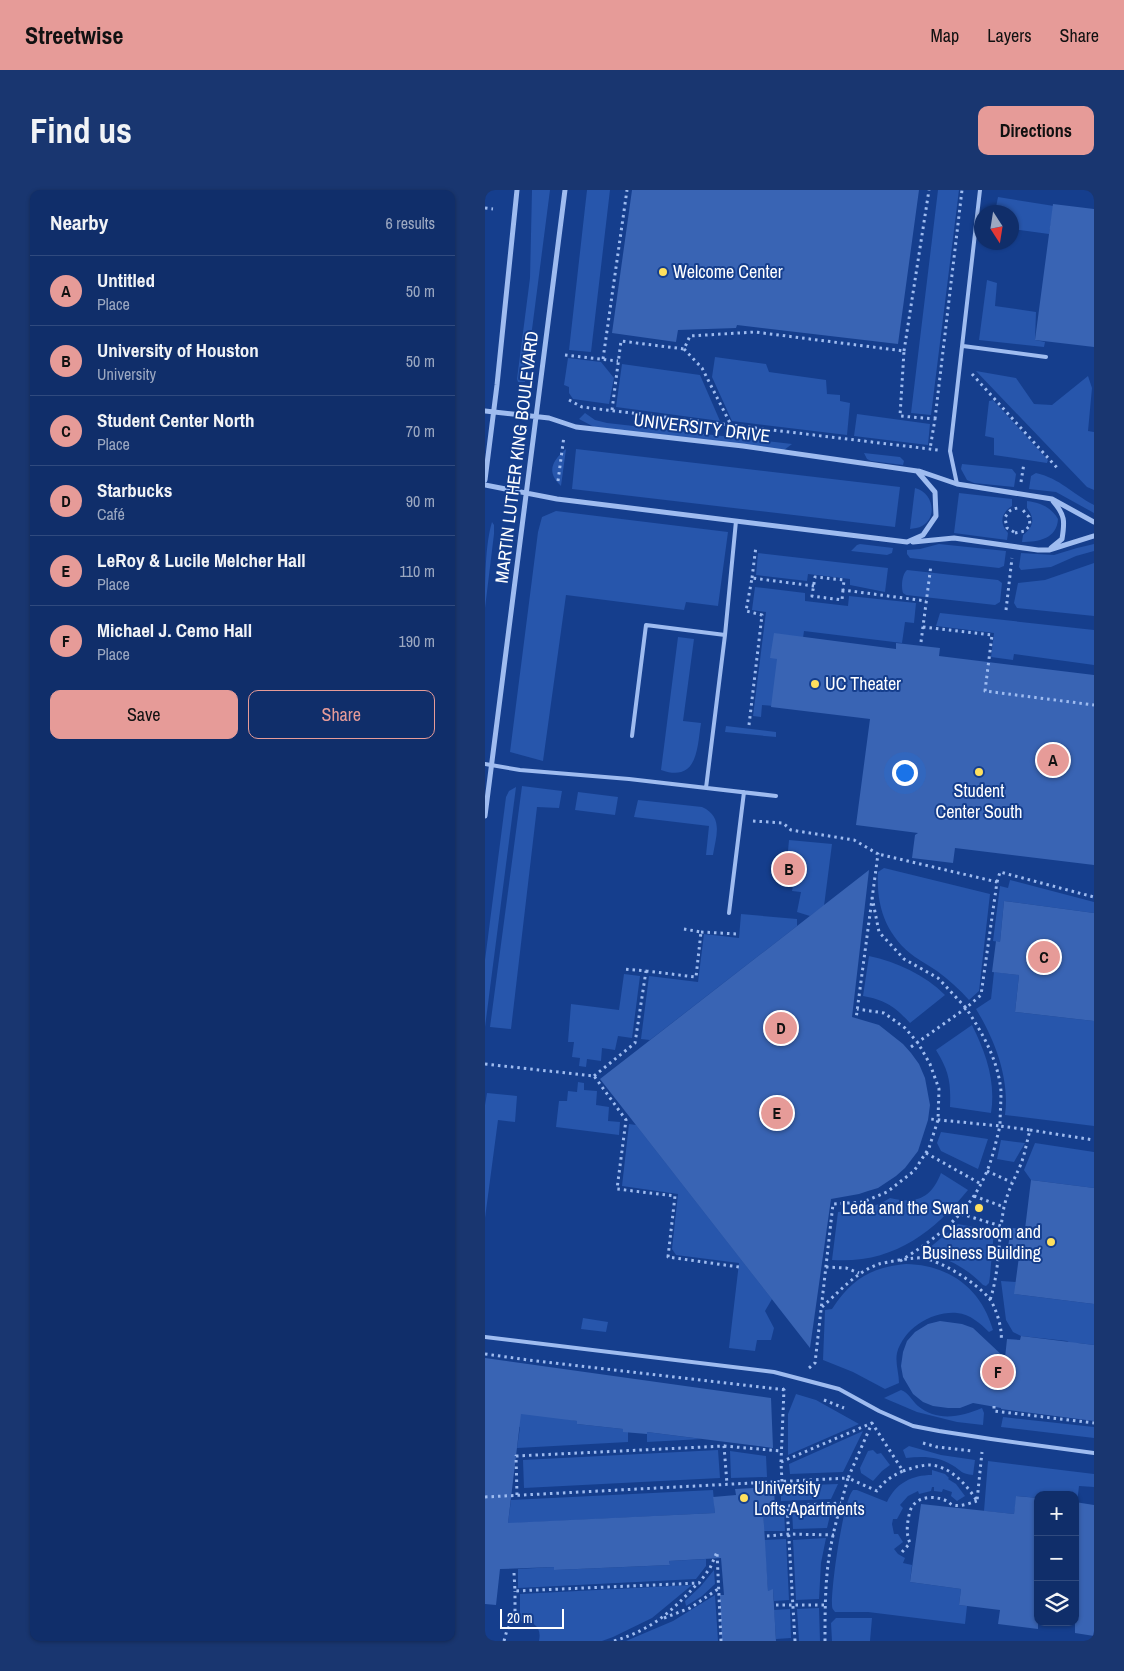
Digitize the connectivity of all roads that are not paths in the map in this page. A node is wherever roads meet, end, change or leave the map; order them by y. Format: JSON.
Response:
{"nodes":[{"id":1,"x":517,"y":190,"type":"edge"},
{"id":2,"x":565,"y":190,"type":"edge"},
{"id":3,"x":980,"y":190,"type":"edge"},
{"id":4,"x":963,"y":346,"type":"junction"},
{"id":5,"x":1046,"y":358,"type":"dead end"},
{"id":6,"x":485,"y":411,"type":"edge"},
{"id":7,"x":494,"y":412,"type":"junction"},
{"id":8,"x":537,"y":417,"type":"junction"},
{"id":9,"x":917,"y":470,"type":"junction"},
{"id":10,"x":485,"y":480,"type":"edge"},
{"id":11,"x":485,"y":484,"type":"edge"},
{"id":12,"x":957,"y":484,"type":"junction"},
{"id":13,"x":527,"y":494,"type":"junction"},
{"id":14,"x":1052,"y":499,"type":"junction"},
{"id":15,"x":735,"y":521,"type":"junction"},
{"id":16,"x":1094,"y":522,"type":"edge"},
{"id":17,"x":1094,"y":536,"type":"edge"},
{"id":18,"x":907,"y":542,"type":"junction"},
{"id":19,"x":1049,"y":550,"type":"junction"},
{"id":20,"x":725,"y":635,"type":"junction"},
{"id":21,"x":632,"y":736,"type":"dead end"},
{"id":22,"x":485,"y":764,"type":"edge"},
{"id":23,"x":491,"y":765,"type":"junction"},
{"id":24,"x":706,"y":788,"type":"junction"},
{"id":25,"x":744,"y":792,"type":"junction"},
{"id":26,"x":776,"y":796,"type":"dead end"},
{"id":27,"x":485,"y":816,"type":"edge"},
{"id":28,"x":729,"y":913,"type":"dead end"},
{"id":29,"x":485,"y":1337,"type":"edge"},
{"id":30,"x":1094,"y":1453,"type":"edge"}],
"edges":[{"from":1,"to":7,"type":"street","name":"MARTIN LUTHER KING BOULEVARD"},
{"from":2,"to":8,"type":"street","name":"MARTIN LUTHER KING BOULEVARD"},
{"from":3,"to":4,"type":"lane"},
{"from":4,"to":5,"type":"lane"},
{"from":4,"to":12,"type":"lane"},
{"from":6,"to":7,"type":"street","name":"UNIVERSITY DRIVE"},
{"from":7,"to":8,"type":"street","name":"UNIVERSITY DRIVE"},
{"from":7,"to":10,"type":"street","name":"MARTIN LUTHER KING BOULEVARD"},
{"from":8,"to":9,"type":"street","name":"UNIVERSITY DRIVE"},
{"from":8,"to":13,"type":"street","name":"MARTIN LUTHER KING BOULEVARD"},
{"from":9,"to":12,"type":"street","name":"UNIVERSITY DRIVE"},
{"from":9,"to":18,"type":"street"},
{"from":11,"to":13,"type":"street"},
{"from":12,"to":14,"type":"street","name":"UNIVERSITY DRIVE"},
{"from":13,"to":15,"type":"street"},
{"from":13,"to":23,"type":"street","name":"MARTIN LUTHER KING BOULEVARD"},
{"from":14,"to":16,"type":"street","name":"UNIVERSITY DRIVE"},
{"from":14,"to":19,"type":"street"},
{"from":15,"to":18,"type":"street"},
{"from":15,"to":20,"type":"lane"},
{"from":17,"to":19,"type":"street"},
{"from":18,"to":19,"type":"street"},
{"from":20,"to":21,"type":"lane"},
{"from":20,"to":24,"type":"lane"},
{"from":22,"to":23,"type":"lane"},
{"from":23,"to":24,"type":"lane"},
{"from":23,"to":27,"type":"street","name":"MARTIN LUTHER KING BOULEVARD"},
{"from":24,"to":25,"type":"lane"},
{"from":25,"to":26,"type":"lane"},
{"from":25,"to":28,"type":"lane"},
{"from":29,"to":30,"type":"lane"}]}
